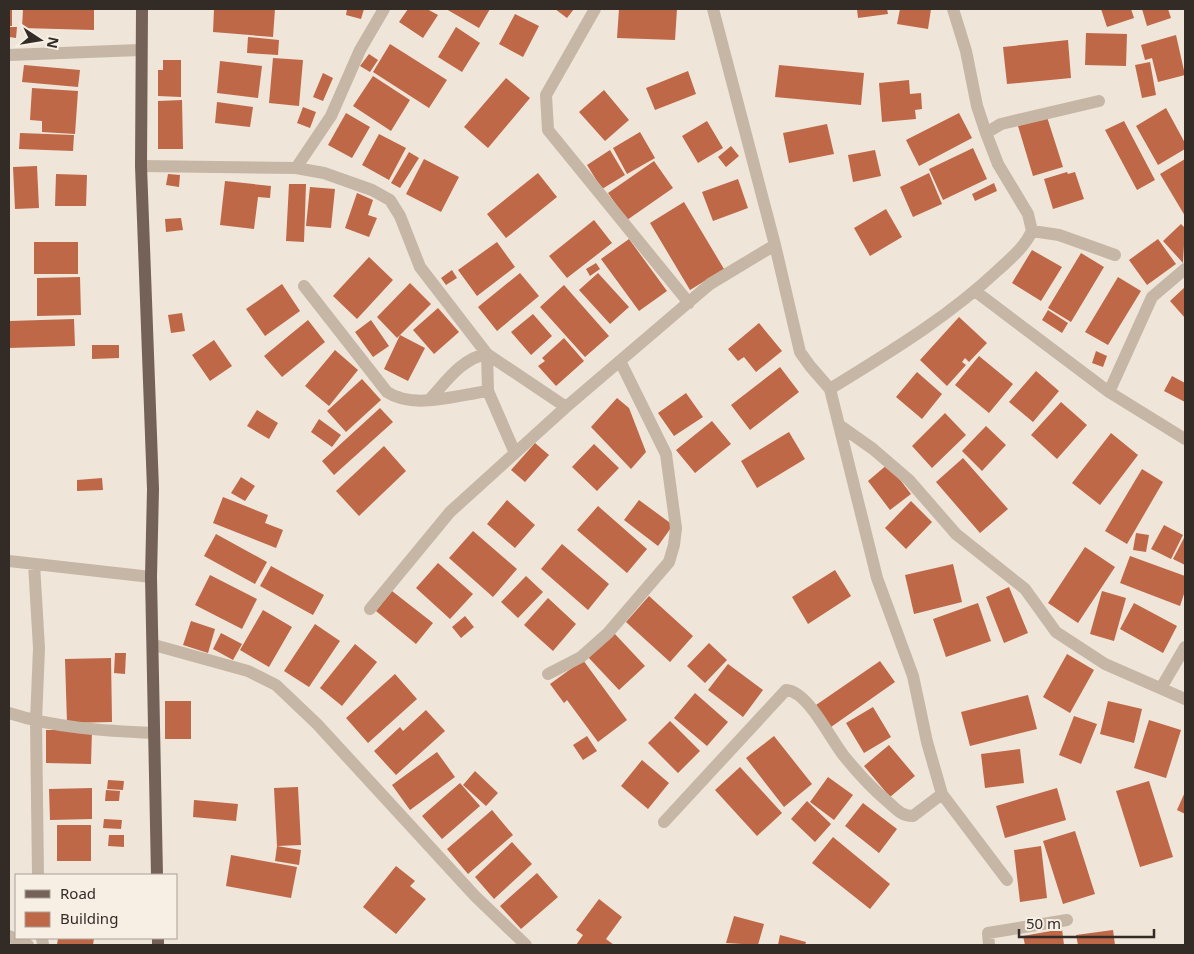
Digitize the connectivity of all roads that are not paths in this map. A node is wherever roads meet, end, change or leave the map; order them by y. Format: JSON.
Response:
{"nodes":[{"id":1,"x":142,"y":9,"type":"edge"},
{"id":2,"x":384,"y":9,"type":"edge"},
{"id":3,"x":595,"y":9,"type":"edge"},
{"id":4,"x":713,"y":9,"type":"edge"},
{"id":5,"x":954,"y":9,"type":"edge"},
{"id":6,"x":140,"y":50,"type":"junction"},
{"id":7,"x":9,"y":55,"type":"edge"},
{"id":8,"x":1099,"y":101,"type":"dead end"},
{"id":9,"x":986,"y":133,"type":"junction"},
{"id":10,"x":141,"y":166,"type":"junction"},
{"id":11,"x":296,"y":168,"type":"junction"},
{"id":12,"x":1032,"y":231,"type":"junction"},
{"id":13,"x":775,"y":245,"type":"junction"},
{"id":14,"x":1116,"y":255,"type":"dead end"},
{"id":15,"x":1185,"y":269,"type":"edge"},
{"id":16,"x":304,"y":286,"type":"dead end"},
{"id":17,"x":976,"y":291,"type":"junction"},
{"id":18,"x":689,"y":303,"type":"junction"},
{"id":19,"x":487,"y":354,"type":"junction"},
{"id":20,"x":620,"y":361,"type":"junction"},
{"id":21,"x":830,"y":389,"type":"junction"},
{"id":22,"x":488,"y":391,"type":"junction"},
{"id":23,"x":1109,"y":392,"type":"junction"},
{"id":24,"x":430,"y":399,"type":"junction"},
{"id":25,"x":566,"y":407,"type":"junction"},
{"id":26,"x":839,"y":425,"type":"junction"},
{"id":27,"x":1185,"y":438,"type":"edge"},
{"id":28,"x":515,"y":453,"type":"junction"},
{"id":29,"x":9,"y":561,"type":"edge"},
{"id":30,"x":34,"y":564,"type":"junction"},
{"id":31,"x":152,"y":577,"type":"junction"},
{"id":32,"x":370,"y":609,"type":"dead end"},
{"id":33,"x":154,"y":645,"type":"junction"},
{"id":34,"x":1185,"y":647,"type":"edge"},
{"id":35,"x":548,"y":674,"type":"dead end"},
{"id":36,"x":1161,"y":688,"type":"junction"},
{"id":37,"x":1185,"y":699,"type":"edge"},
{"id":38,"x":9,"y":713,"type":"edge"},
{"id":39,"x":36,"y":722,"type":"junction"},
{"id":40,"x":154,"y":733,"type":"junction"},
{"id":41,"x":942,"y":794,"type":"junction"},
{"id":42,"x":664,"y":822,"type":"dead end"},
{"id":43,"x":38,"y":874,"type":"edge"},
{"id":44,"x":157,"y":874,"type":"edge"},
{"id":45,"x":1007,"y":880,"type":"dead end"},
{"id":46,"x":1067,"y":920,"type":"dead end"},
{"id":47,"x":15,"y":939,"type":"edge"},
{"id":48,"x":28,"y":945,"type":"edge"},
{"id":49,"x":526,"y":945,"type":"edge"},
{"id":50,"x":989,"y":945,"type":"edge"}],
"edges":[{"from":1,"to":6,"type":"main road"},
{"from":2,"to":11,"type":"street"},
{"from":3,"to":18,"type":"street"},
{"from":4,"to":13,"type":"street"},
{"from":5,"to":9,"type":"street"},
{"from":6,"to":7,"type":"street"},
{"from":6,"to":10,"type":"main road"},
{"from":8,"to":9,"type":"street"},
{"from":9,"to":12,"type":"street"},
{"from":10,"to":11,"type":"street"},
{"from":10,"to":31,"type":"main road"},
{"from":11,"to":19,"type":"street"},
{"from":12,"to":14,"type":"street"},
{"from":12,"to":17,"type":"street"},
{"from":13,"to":18,"type":"street"},
{"from":13,"to":21,"type":"street"},
{"from":15,"to":23,"type":"street"},
{"from":16,"to":24,"type":"street"},
{"from":17,"to":21,"type":"street"},
{"from":17,"to":23,"type":"street"},
{"from":18,"to":20,"type":"street"},
{"from":19,"to":22,"type":"street"},
{"from":19,"to":24,"type":"street"},
{"from":19,"to":25,"type":"street"},
{"from":20,"to":25,"type":"street"},
{"from":20,"to":35,"type":"street"},
{"from":21,"to":26,"type":"street"},
{"from":22,"to":24,"type":"street"},
{"from":22,"to":28,"type":"street"},
{"from":23,"to":27,"type":"street"},
{"from":25,"to":28,"type":"street"},
{"from":26,"to":36,"type":"street"},
{"from":26,"to":41,"type":"street"},
{"from":28,"to":32,"type":"street"},
{"from":29,"to":30,"type":"street"},
{"from":30,"to":31,"type":"street"},
{"from":30,"to":39,"type":"street"},
{"from":31,"to":33,"type":"main road"},
{"from":33,"to":40,"type":"main road"},
{"from":33,"to":49,"type":"street"},
{"from":34,"to":36,"type":"street"},
{"from":36,"to":37,"type":"street"},
{"from":38,"to":39,"type":"street"},
{"from":39,"to":40,"type":"street"},
{"from":39,"to":43,"type":"street"},
{"from":40,"to":44,"type":"main road"},
{"from":41,"to":42,"type":"street"},
{"from":41,"to":45,"type":"street"},
{"from":46,"to":50,"type":"street"},
{"from":47,"to":48,"type":"street"}]}
